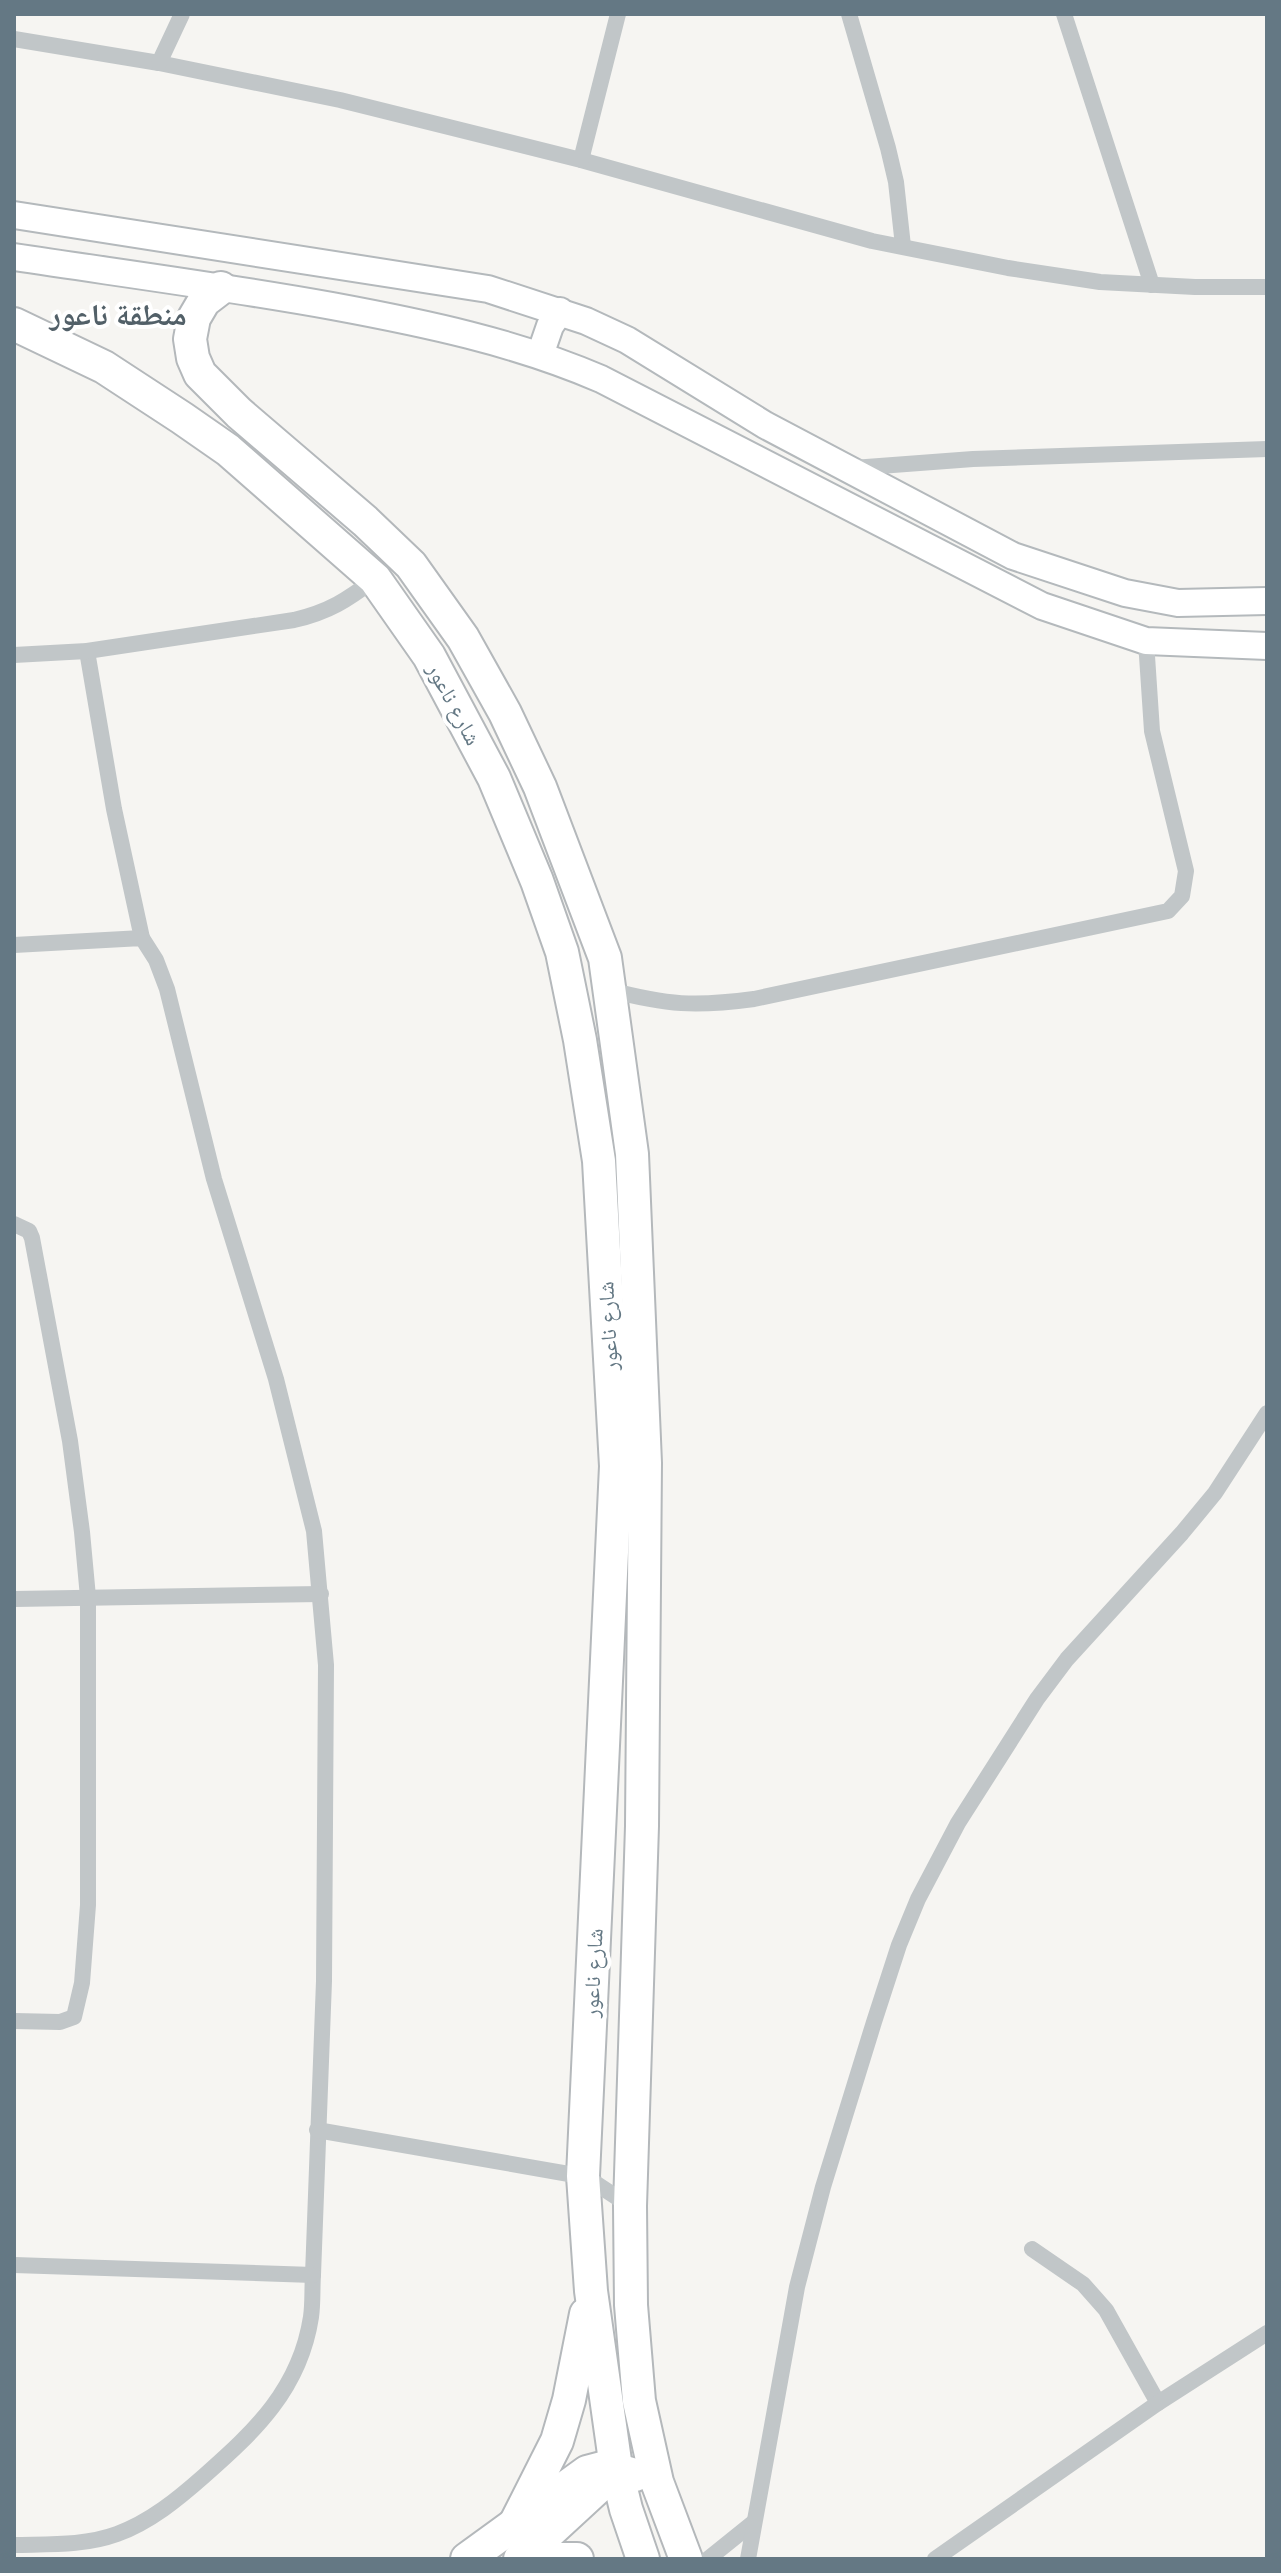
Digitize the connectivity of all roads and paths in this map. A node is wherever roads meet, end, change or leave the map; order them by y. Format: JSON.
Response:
{"nodes":[{"id":1,"x":182,"y":14,"type":"edge"},
{"id":2,"x":618,"y":14,"type":"edge"},
{"id":3,"x":849,"y":14,"type":"edge"},
{"id":4,"x":1064,"y":14,"type":"edge"},
{"id":5,"x":14,"y":39,"type":"edge"},
{"id":6,"x":159,"y":63,"type":"junction"},
{"id":7,"x":581,"y":160,"type":"junction"},
{"id":8,"x":14,"y":215,"type":"edge"},
{"id":9,"x":903,"y":246,"type":"junction"},
{"id":10,"x":14,"y":257,"type":"edge"},
{"id":11,"x":1152,"y":285,"type":"junction"},
{"id":12,"x":1267,"y":287,"type":"edge"},
{"id":13,"x":221,"y":288,"type":"junction"},
{"id":14,"x":560,"y":311,"type":"junction"},
{"id":15,"x":14,"y":324,"type":"edge"},
{"id":16,"x":627,"y":340,"type":"junction"},
{"id":17,"x":540,"y":355,"type":"junction"},
{"id":18,"x":601,"y":379,"type":"junction"},
{"id":19,"x":1267,"y":449,"type":"edge"},
{"id":20,"x":844,"y":469,"type":"junction"},
{"id":21,"x":375,"y":579,"type":"junction"},
{"id":22,"x":1267,"y":601,"type":"edge"},
{"id":23,"x":463,"y":638,"type":"junction"},
{"id":24,"x":1146,"y":641,"type":"junction"},
{"id":25,"x":1267,"y":646,"type":"edge"},
{"id":26,"x":87,"y":651,"type":"junction"},
{"id":27,"x":14,"y":655,"type":"edge"},
{"id":28,"x":429,"y":656,"type":"junction"},
{"id":29,"x":142,"y":938,"type":"junction"},
{"id":30,"x":14,"y":945,"type":"edge"},
{"id":31,"x":610,"y":990,"type":"junction"},
{"id":32,"x":14,"y":1224,"type":"edge"},
{"id":33,"x":1267,"y":1413,"type":"edge"},
{"id":34,"x":321,"y":1594,"type":"junction"},
{"id":35,"x":88,"y":1597,"type":"junction"},
{"id":36,"x":14,"y":1599,"type":"edge"},
{"id":37,"x":14,"y":2021,"type":"edge"},
{"id":38,"x":317,"y":2130,"type":"junction"},
{"id":39,"x":583,"y":2176,"type":"junction"},
{"id":40,"x":630,"y":2206,"type":"junction"},
{"id":41,"x":1032,"y":2249,"type":"dead end"},
{"id":42,"x":14,"y":2265,"type":"edge"},
{"id":43,"x":313,"y":2275,"type":"junction"},
{"id":44,"x":591,"y":2291,"type":"junction"},
{"id":45,"x":1267,"y":2333,"type":"edge"},
{"id":46,"x":639,"y":2401,"type":"junction"},
{"id":47,"x":1158,"y":2403,"type":"junction"},
{"id":48,"x":616,"y":2468,"type":"junction"},
{"id":49,"x":657,"y":2482,"type":"junction"},
{"id":50,"x":754,"y":2522,"type":"junction"},
{"id":51,"x":514,"y":2526,"type":"junction"},
{"id":52,"x":14,"y":2545,"type":"edge"},
{"id":53,"x":954,"y":2554,"type":"edge"},
{"id":54,"x":467,"y":2559,"type":"edge"},
{"id":55,"x":520,"y":2559,"type":"edge"},
{"id":56,"x":538,"y":2559,"type":"edge"},
{"id":57,"x":577,"y":2559,"type":"edge"},
{"id":58,"x":643,"y":2559,"type":"edge"},
{"id":59,"x":686,"y":2559,"type":"edge"},
{"id":60,"x":708,"y":2559,"type":"edge"},
{"id":61,"x":748,"y":2559,"type":"edge"},
{"id":62,"x":935,"y":2559,"type":"edge"}],
"edges":[{"from":1,"to":6,"type":"street"},
{"from":2,"to":7,"type":"street"},
{"from":3,"to":9,"type":"street"},
{"from":4,"to":11,"type":"street"},
{"from":5,"to":6,"type":"street"},
{"from":6,"to":7,"type":"street"},
{"from":7,"to":9,"type":"street"},
{"from":8,"to":14,"type":"main road"},
{"from":9,"to":11,"type":"street"},
{"from":10,"to":13,"type":"main road"},
{"from":11,"to":12,"type":"street"},
{"from":13,"to":17,"type":"main road"},
{"from":13,"to":23,"type":"highway","name":"شارع ناعور"},
{"from":14,"to":16,"type":"main road"},
{"from":14,"to":17,"type":"main road"},
{"from":15,"to":21,"type":"highway","name":"شارع ناعور"},
{"from":16,"to":18,"type":"main road"},
{"from":16,"to":20,"type":"main road"},
{"from":17,"to":18,"type":"main road"},
{"from":18,"to":24,"type":"main road"},
{"from":19,"to":20,"type":"street"},
{"from":20,"to":22,"type":"main road"},
{"from":21,"to":26,"type":"street"},
{"from":21,"to":28,"type":"highway","name":"شارع ناعور"},
{"from":23,"to":28,"type":"highway"},
{"from":23,"to":31,"type":"highway","name":"شارع ناعور"},
{"from":24,"to":25,"type":"main road"},
{"from":24,"to":31,"type":"street"},
{"from":26,"to":27,"type":"street"},
{"from":26,"to":29,"type":"street"},
{"from":28,"to":39,"type":"highway","name":"شارع ناعور"},
{"from":29,"to":30,"type":"street"},
{"from":29,"to":34,"type":"street"},
{"from":31,"to":40,"type":"highway","name":"شارع ناعور"},
{"from":32,"to":35,"type":"street"},
{"from":33,"to":50,"type":"street"},
{"from":34,"to":35,"type":"street"},
{"from":34,"to":38,"type":"street"},
{"from":35,"to":36,"type":"street"},
{"from":35,"to":37,"type":"street"},
{"from":38,"to":39,"type":"street"},
{"from":38,"to":43,"type":"street"},
{"from":39,"to":40,"type":"street"},
{"from":39,"to":44,"type":"highway","name":"شارع ناعور"},
{"from":40,"to":46,"type":"highway","name":"شارع ناعور"},
{"from":41,"to":47,"type":"street"},
{"from":42,"to":43,"type":"street"},
{"from":43,"to":52,"type":"street"},
{"from":44,"to":48,"type":"highway","name":"شارع ناعور"},
{"from":44,"to":51,"type":"highway"},
{"from":45,"to":47,"type":"street"},
{"from":46,"to":48,"type":"highway"},
{"from":46,"to":49,"type":"highway","name":"شارع ناعور"},
{"from":47,"to":53,"type":"street"},
{"from":48,"to":49,"type":"highway"},
{"from":48,"to":51,"type":"highway"},
{"from":48,"to":55,"type":"highway"},
{"from":48,"to":58,"type":"highway","name":"شارع ناعور"},
{"from":49,"to":59,"type":"highway","name":"شارع ناعور"},
{"from":50,"to":60,"type":"street"},
{"from":50,"to":61,"type":"street"},
{"from":51,"to":54,"type":"highway"},
{"from":53,"to":62,"type":"street"},
{"from":56,"to":57,"type":"highway"}]}
